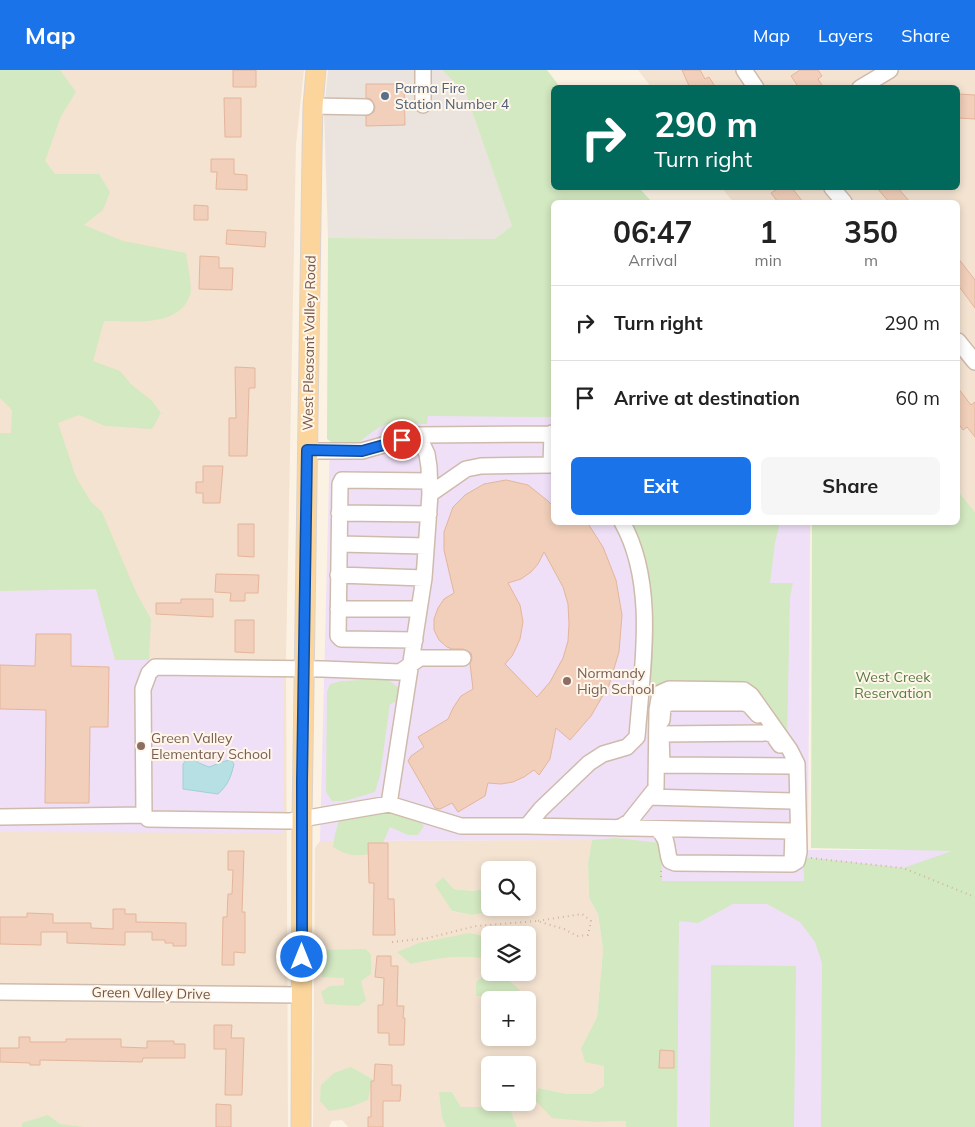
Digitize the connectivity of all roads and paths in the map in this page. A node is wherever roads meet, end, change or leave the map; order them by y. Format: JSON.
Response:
{"nodes":[{"id":1,"x":316,"y":70,"type":"edge"},
{"id":2,"x":423,"y":70,"type":"edge"},
{"id":3,"x":744,"y":70,"type":"edge"},
{"id":4,"x":890,"y":70,"type":"edge"},
{"id":5,"x":754,"y":85,"type":"edge"},
{"id":6,"x":865,"y":85,"type":"edge"},
{"id":7,"x":423,"y":105,"type":"dead end"},
{"id":8,"x":313,"y":106,"type":"junction"},
{"id":9,"x":366,"y":107,"type":"dead end"},
{"id":10,"x":834,"y":190,"type":"edge"},
{"id":11,"x":842,"y":200,"type":"edge"},
{"id":12,"x":960,"y":343,"type":"edge"},
{"id":13,"x":975,"y":362,"type":"edge"},
{"id":14,"x":551,"y":433,"type":"edge"},
{"id":15,"x":418,"y":435,"type":"junction"},
{"id":16,"x":307,"y":450,"type":"junction"},
{"id":17,"x":551,"y":465,"type":"edge"},
{"id":18,"x":430,"y":487,"type":"junction"},
{"id":19,"x":339,"y":513,"type":"junction"},
{"id":20,"x":429,"y":514,"type":"junction"},
{"id":21,"x":624,"y":525,"type":"edge"},
{"id":22,"x":339,"y":544,"type":"junction"},
{"id":23,"x":426,"y":546,"type":"junction"},
{"id":24,"x":338,"y":575,"type":"junction"},
{"id":25,"x":424,"y":578,"type":"junction"},
{"id":26,"x":338,"y":609,"type":"junction"},
{"id":27,"x":420,"y":609,"type":"junction"},
{"id":28,"x":415,"y":640,"type":"junction"},
{"id":29,"x":463,"y":658,"type":"dead end"},
{"id":30,"x":410,"y":666,"type":"junction"},
{"id":31,"x":304,"y":669,"type":"junction"},
{"id":32,"x":662,"y":734,"type":"junction"},
{"id":33,"x":773,"y":735,"type":"junction"},
{"id":34,"x":791,"y":766,"type":"junction"},
{"id":35,"x":649,"y":797,"type":"junction"},
{"id":36,"x":793,"y":801,"type":"junction"},
{"id":37,"x":389,"y":804,"type":"junction"},
{"id":38,"x":144,"y":815,"type":"junction"},
{"id":39,"x":0,"y":817,"type":"edge"},
{"id":40,"x":302,"y":820,"type":"junction"},
{"id":41,"x":527,"y":826,"type":"junction"},
{"id":42,"x":619,"y":828,"type":"junction"},
{"id":43,"x":657,"y":829,"type":"junction"},
{"id":44,"x":793,"y":831,"type":"junction"},
{"id":45,"x":795,"y":860,"type":"junction"},
{"id":46,"x":661,"y":872,"type":"dead end"},
{"id":47,"x":661,"y":881,"type":"dead end"},
{"id":48,"x":975,"y":897,"type":"edge"},
{"id":49,"x":537,"y":921,"type":"junction"},
{"id":50,"x":392,"y":942,"type":"dead end"},
{"id":51,"x":0,"y":992,"type":"edge"},
{"id":52,"x":302,"y":995,"type":"junction"},
{"id":53,"x":301,"y":1127,"type":"edge"}],
"edges":[{"from":1,"to":8,"type":"main road","name":"West Pleasant Valley Road"},
{"from":2,"to":7,"type":"street"},
{"from":3,"to":5,"type":"street"},
{"from":4,"to":6,"type":"street"},
{"from":8,"to":9,"type":"street"},
{"from":8,"to":16,"type":"main road","name":"West Pleasant Valley Road"},
{"from":10,"to":11,"type":"street"},
{"from":12,"to":13,"type":"street"},
{"from":14,"to":15,"type":"street"},
{"from":15,"to":16,"type":"street"},
{"from":15,"to":18,"type":"street"},
{"from":16,"to":31,"type":"main road","name":"West Pleasant Valley Road"},
{"from":17,"to":18,"type":"street"},
{"from":18,"to":19,"type":"street"},
{"from":18,"to":20,"type":"street"},
{"from":19,"to":20,"type":"street"},
{"from":19,"to":22,"type":"street"},
{"from":20,"to":23,"type":"street"},
{"from":21,"to":41,"type":"street"},
{"from":22,"to":23,"type":"street"},
{"from":22,"to":24,"type":"street"},
{"from":23,"to":25,"type":"street"},
{"from":24,"to":25,"type":"street"},
{"from":24,"to":26,"type":"street"},
{"from":25,"to":27,"type":"street"},
{"from":26,"to":27,"type":"street"},
{"from":26,"to":28,"type":"street"},
{"from":27,"to":28,"type":"street"},
{"from":28,"to":30,"type":"street"},
{"from":29,"to":30,"type":"street"},
{"from":30,"to":31,"type":"street"},
{"from":30,"to":37,"type":"street"},
{"from":31,"to":38,"type":"street"},
{"from":31,"to":40,"type":"main road","name":"West Pleasant Valley Road"},
{"from":32,"to":33,"type":"street"},
{"from":32,"to":33,"type":"street"},
{"from":32,"to":34,"type":"street"},
{"from":33,"to":34,"type":"street"},
{"from":34,"to":36,"type":"street"},
{"from":35,"to":36,"type":"street"},
{"from":35,"to":42,"type":"street"},
{"from":35,"to":45,"type":"street"},
{"from":36,"to":44,"type":"street"},
{"from":37,"to":40,"type":"street"},
{"from":37,"to":41,"type":"street"},
{"from":38,"to":39,"type":"street"},
{"from":38,"to":40,"type":"street"},
{"from":40,"to":52,"type":"main road","name":"West Pleasant Valley Road"},
{"from":41,"to":42,"type":"street"},
{"from":42,"to":43,"type":"street"},
{"from":43,"to":44,"type":"street"},
{"from":43,"to":45,"type":"street"},
{"from":44,"to":45,"type":"street"},
{"from":45,"to":48,"type":"path"},
{"from":46,"to":47,"type":"path"},
{"from":49,"to":49,"type":"path"},
{"from":49,"to":50,"type":"path"},
{"from":51,"to":52,"type":"street","name":"Green Valley Drive"},
{"from":52,"to":53,"type":"main road","name":"West Pleasant Valley Road"}]}
